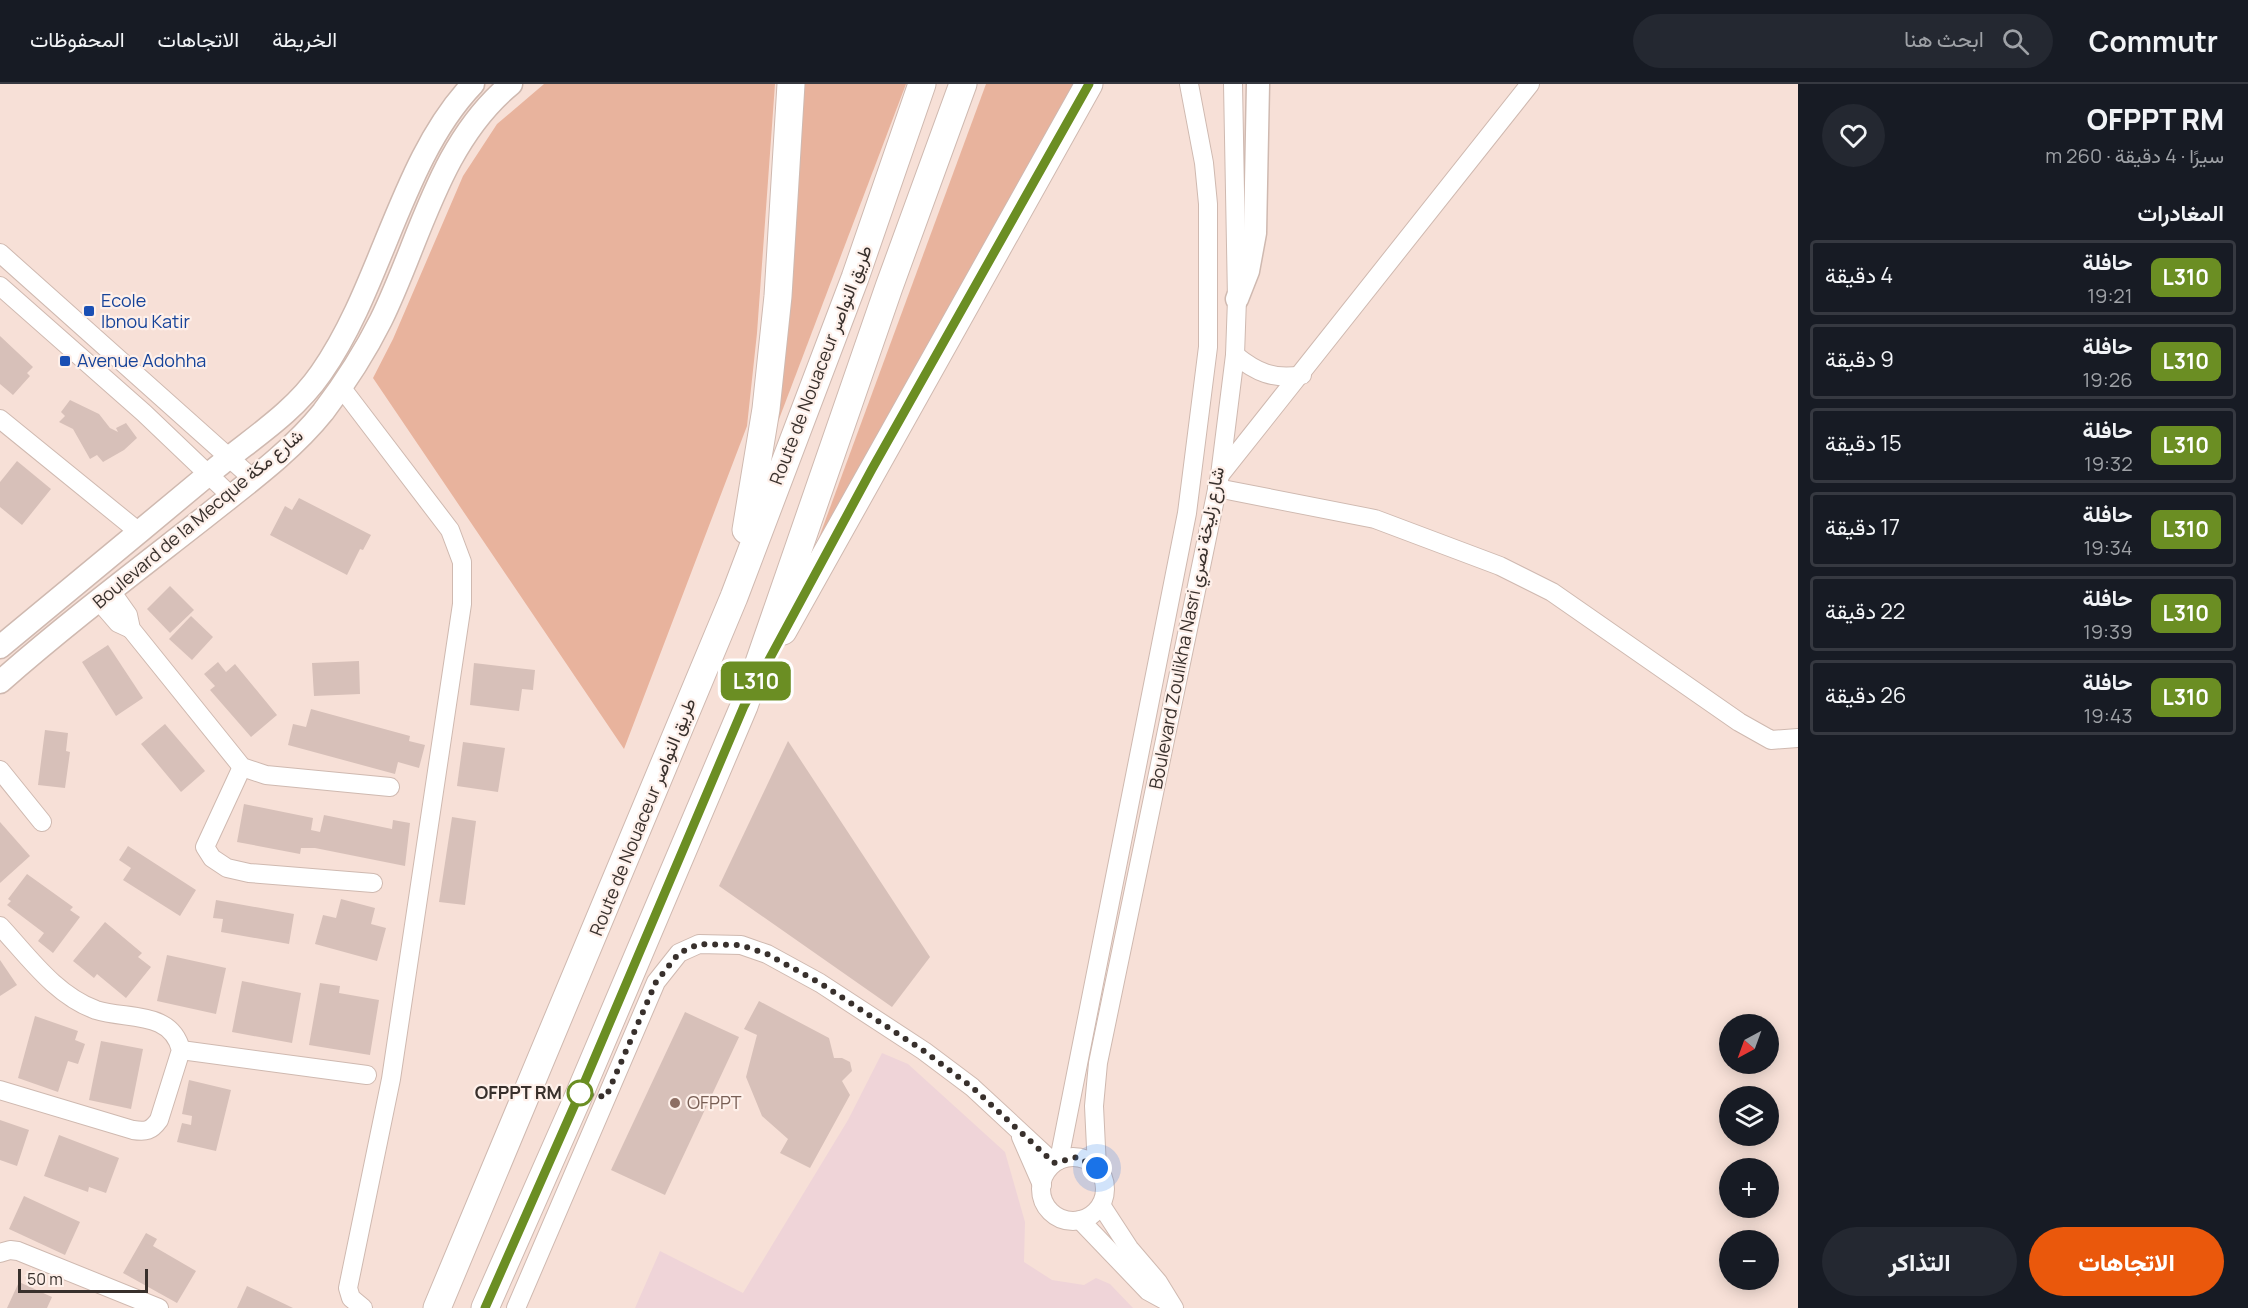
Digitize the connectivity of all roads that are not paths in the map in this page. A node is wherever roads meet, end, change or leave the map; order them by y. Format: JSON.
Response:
{"nodes":[{"id":1,"x":473,"y":84,"type":"edge"},
{"id":2,"x":511,"y":84,"type":"edge"},
{"id":3,"x":791,"y":84,"type":"edge"},
{"id":4,"x":922,"y":84,"type":"edge"},
{"id":5,"x":963,"y":84,"type":"edge"},
{"id":6,"x":1089,"y":84,"type":"edge"},
{"id":7,"x":1189,"y":84,"type":"edge"},
{"id":8,"x":1233,"y":84,"type":"edge"},
{"id":9,"x":1258,"y":84,"type":"edge"},
{"id":10,"x":1530,"y":84,"type":"edge"},
{"id":11,"x":0,"y":253,"type":"edge"},
{"id":12,"x":0,"y":286,"type":"edge"},
{"id":13,"x":1237,"y":299,"type":"junction"},
{"id":14,"x":1234,"y":355,"type":"junction"},
{"id":15,"x":1302,"y":375,"type":"junction"},
{"id":16,"x":341,"y":387,"type":"junction"},
{"id":17,"x":0,"y":419,"type":"edge"},
{"id":18,"x":229,"y":457,"type":"junction"},
{"id":19,"x":208,"y":474,"type":"junction"},
{"id":20,"x":252,"y":478,"type":"junction"},
{"id":21,"x":1219,"y":482,"type":"junction"},
{"id":22,"x":231,"y":496,"type":"junction"},
{"id":23,"x":139,"y":532,"type":"junction"},
{"id":24,"x":105,"y":596,"type":"junction"},
{"id":25,"x":734,"y":597,"type":"junction"},
{"id":26,"x":0,"y":646,"type":"edge"},
{"id":27,"x":18,"y":666,"type":"junction"},
{"id":28,"x":0,"y":682,"type":"edge"},
{"id":29,"x":744,"y":706,"type":"junction"},
{"id":30,"x":1798,"y":738,"type":"edge"},
{"id":31,"x":242,"y":767,"type":"junction"},
{"id":32,"x":0,"y":770,"type":"edge"},
{"id":33,"x":390,"y":786,"type":"dead end"},
{"id":34,"x":42,"y":822,"type":"dead end"},
{"id":35,"x":373,"y":884,"type":"dead end"},
{"id":36,"x":0,"y":926,"type":"edge"},
{"id":37,"x":181,"y":1050,"type":"junction"},
{"id":38,"x":367,"y":1075,"type":"dead end"},
{"id":39,"x":0,"y":1090,"type":"edge"},
{"id":40,"x":1019,"y":1133,"type":"junction"},
{"id":41,"x":1057,"y":1161,"type":"junction"},
{"id":42,"x":1097,"y":1168,"type":"junction"},
{"id":43,"x":1042,"y":1185,"type":"junction"},
{"id":44,"x":1101,"y":1205,"type":"junction"},
{"id":45,"x":1080,"y":1220,"type":"junction"},
{"id":46,"x":0,"y":1253,"type":"edge"},
{"id":47,"x":1171,"y":1305,"type":"edge"},
{"id":48,"x":159,"y":1308,"type":"edge"},
{"id":49,"x":363,"y":1308,"type":"edge"},
{"id":50,"x":437,"y":1308,"type":"edge"},
{"id":51,"x":485,"y":1308,"type":"edge"},
{"id":52,"x":516,"y":1308,"type":"edge"}],
"edges":[{"from":1,"to":18,"type":"main road","name":"Boulevard de la Mecque شارع مكة"},
{"from":2,"to":16,"type":"main road","name":"Boulevard de la Mecque شارع مكة"},
{"from":3,"to":25,"type":"highway"},
{"from":4,"to":25,"type":"highway","name":"Route de Nouaceur طريق النواصر"},
{"from":5,"to":29,"type":"highway","name":"Route de Nouaceur طريق النواصر"},
{"from":6,"to":29,"type":"highway"},
{"from":7,"to":41,"type":"street","name":"Boulevard Zoulikha Nasri شارع زليخة نصري"},
{"from":8,"to":13,"type":"street","name":"Boulevard Zoulikha Nasri شارع زليخة نصري"},
{"from":9,"to":13,"type":"main road"},
{"from":10,"to":15,"type":"street"},
{"from":11,"to":18,"type":"street"},
{"from":12,"to":19,"type":"street"},
{"from":13,"to":14,"type":"street","name":"Boulevard Zoulikha Nasri شارع زليخة نصري"},
{"from":14,"to":15,"type":"street"},
{"from":14,"to":21,"type":"street","name":"Boulevard Zoulikha Nasri شارع زليخة نصري"},
{"from":15,"to":21,"type":"street"},
{"from":16,"to":20,"type":"main road","name":"Boulevard de la Mecque شارع مكة"},
{"from":16,"to":49,"type":"street"},
{"from":17,"to":23,"type":"street"},
{"from":18,"to":19,"type":"main road","name":"Boulevard de la Mecque شارع مكة"},
{"from":18,"to":20,"type":"street"},
{"from":19,"to":22,"type":"street"},
{"from":19,"to":23,"type":"main road","name":"Boulevard de la Mecque شارع مكة"},
{"from":20,"to":22,"type":"main road","name":"Boulevard de la Mecque شارع مكة"},
{"from":21,"to":30,"type":"street"},
{"from":21,"to":42,"type":"street","name":"Boulevard Zoulikha Nasri شارع زليخة نصري"},
{"from":22,"to":24,"type":"main road","name":"Boulevard de la Mecque شارع مكة"},
{"from":23,"to":26,"type":"main road","name":"Boulevard de la Mecque شارع مكة"},
{"from":24,"to":27,"type":"main road","name":"Boulevard de la Mecque شارع مكة"},
{"from":24,"to":31,"type":"street"},
{"from":25,"to":50,"type":"highway","name":"Route de Nouaceur طريق النواصر"},
{"from":26,"to":27,"type":"street"},
{"from":27,"to":28,"type":"main road","name":"Boulevard de la Mecque شارع مكة"},
{"from":29,"to":51,"type":"highway","name":"Route de Nouaceur طريق النواصر"},
{"from":31,"to":33,"type":"street"},
{"from":31,"to":35,"type":"street"},
{"from":32,"to":34,"type":"street"},
{"from":36,"to":37,"type":"street"},
{"from":37,"to":38,"type":"street"},
{"from":37,"to":39,"type":"street"},
{"from":40,"to":41,"type":"street"},
{"from":40,"to":43,"type":"street"},
{"from":40,"to":52,"type":"street"},
{"from":41,"to":42,"type":"street"},
{"from":41,"to":43,"type":"street"},
{"from":42,"to":44,"type":"street"},
{"from":43,"to":45,"type":"street"},
{"from":44,"to":45,"type":"street"},
{"from":44,"to":47,"type":"street"},
{"from":45,"to":47,"type":"street"},
{"from":46,"to":48,"type":"street"}]}
